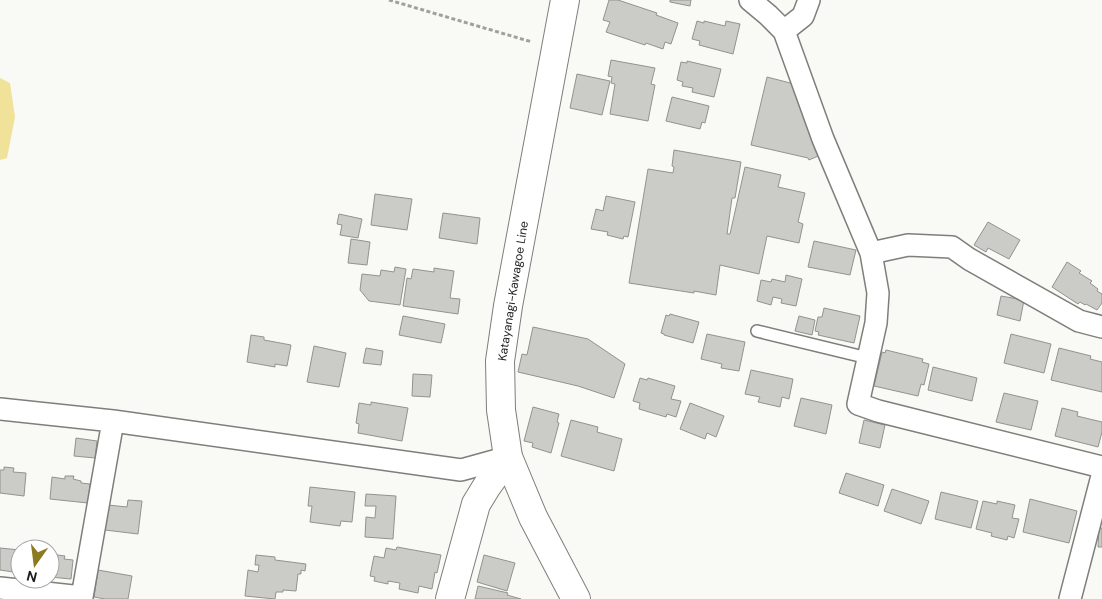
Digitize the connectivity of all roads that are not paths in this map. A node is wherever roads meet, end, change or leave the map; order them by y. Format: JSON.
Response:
{"nodes":[{"id":1,"x":565,"y":0,"type":"edge"},
{"id":2,"x":750,"y":0,"type":"edge"},
{"id":3,"x":809,"y":0,"type":"edge"},
{"id":4,"x":784,"y":31,"type":"junction"},
{"id":5,"x":871,"y":253,"type":"junction"},
{"id":6,"x":1102,"y":327,"type":"edge"},
{"id":7,"x":757,"y":331,"type":"dead end"},
{"id":8,"x":868,"y":358,"type":"junction"},
{"id":9,"x":0,"y":409,"type":"edge"},
{"id":10,"x":114,"y":421,"type":"junction"},
{"id":11,"x":508,"y":457,"type":"junction"},
{"id":12,"x":1102,"y":467,"type":"edge"},
{"id":13,"x":1102,"y":476,"type":"edge"},
{"id":14,"x":0,"y":588,"type":"edge"},
{"id":15,"x":450,"y":599,"type":"edge"},
{"id":16,"x":576,"y":599,"type":"edge"},
{"id":17,"x":1070,"y":599,"type":"edge"}],
"edges":[{"from":1,"to":11,"type":"main road","name":"Katayanagi-Kawagoe Line"},
{"from":2,"to":4,"type":"street"},
{"from":3,"to":4,"type":"street"},
{"from":4,"to":5,"type":"street"},
{"from":5,"to":6,"type":"street"},
{"from":5,"to":8,"type":"street"},
{"from":7,"to":8,"type":"lane"},
{"from":8,"to":12,"type":"street"},
{"from":9,"to":10,"type":"street"},
{"from":10,"to":11,"type":"street"},
{"from":10,"to":14,"type":"street"},
{"from":11,"to":15,"type":"main road"},
{"from":11,"to":16,"type":"main road","name":"Katayanagi-Kawagoe Line"},
{"from":13,"to":17,"type":"street"}]}
